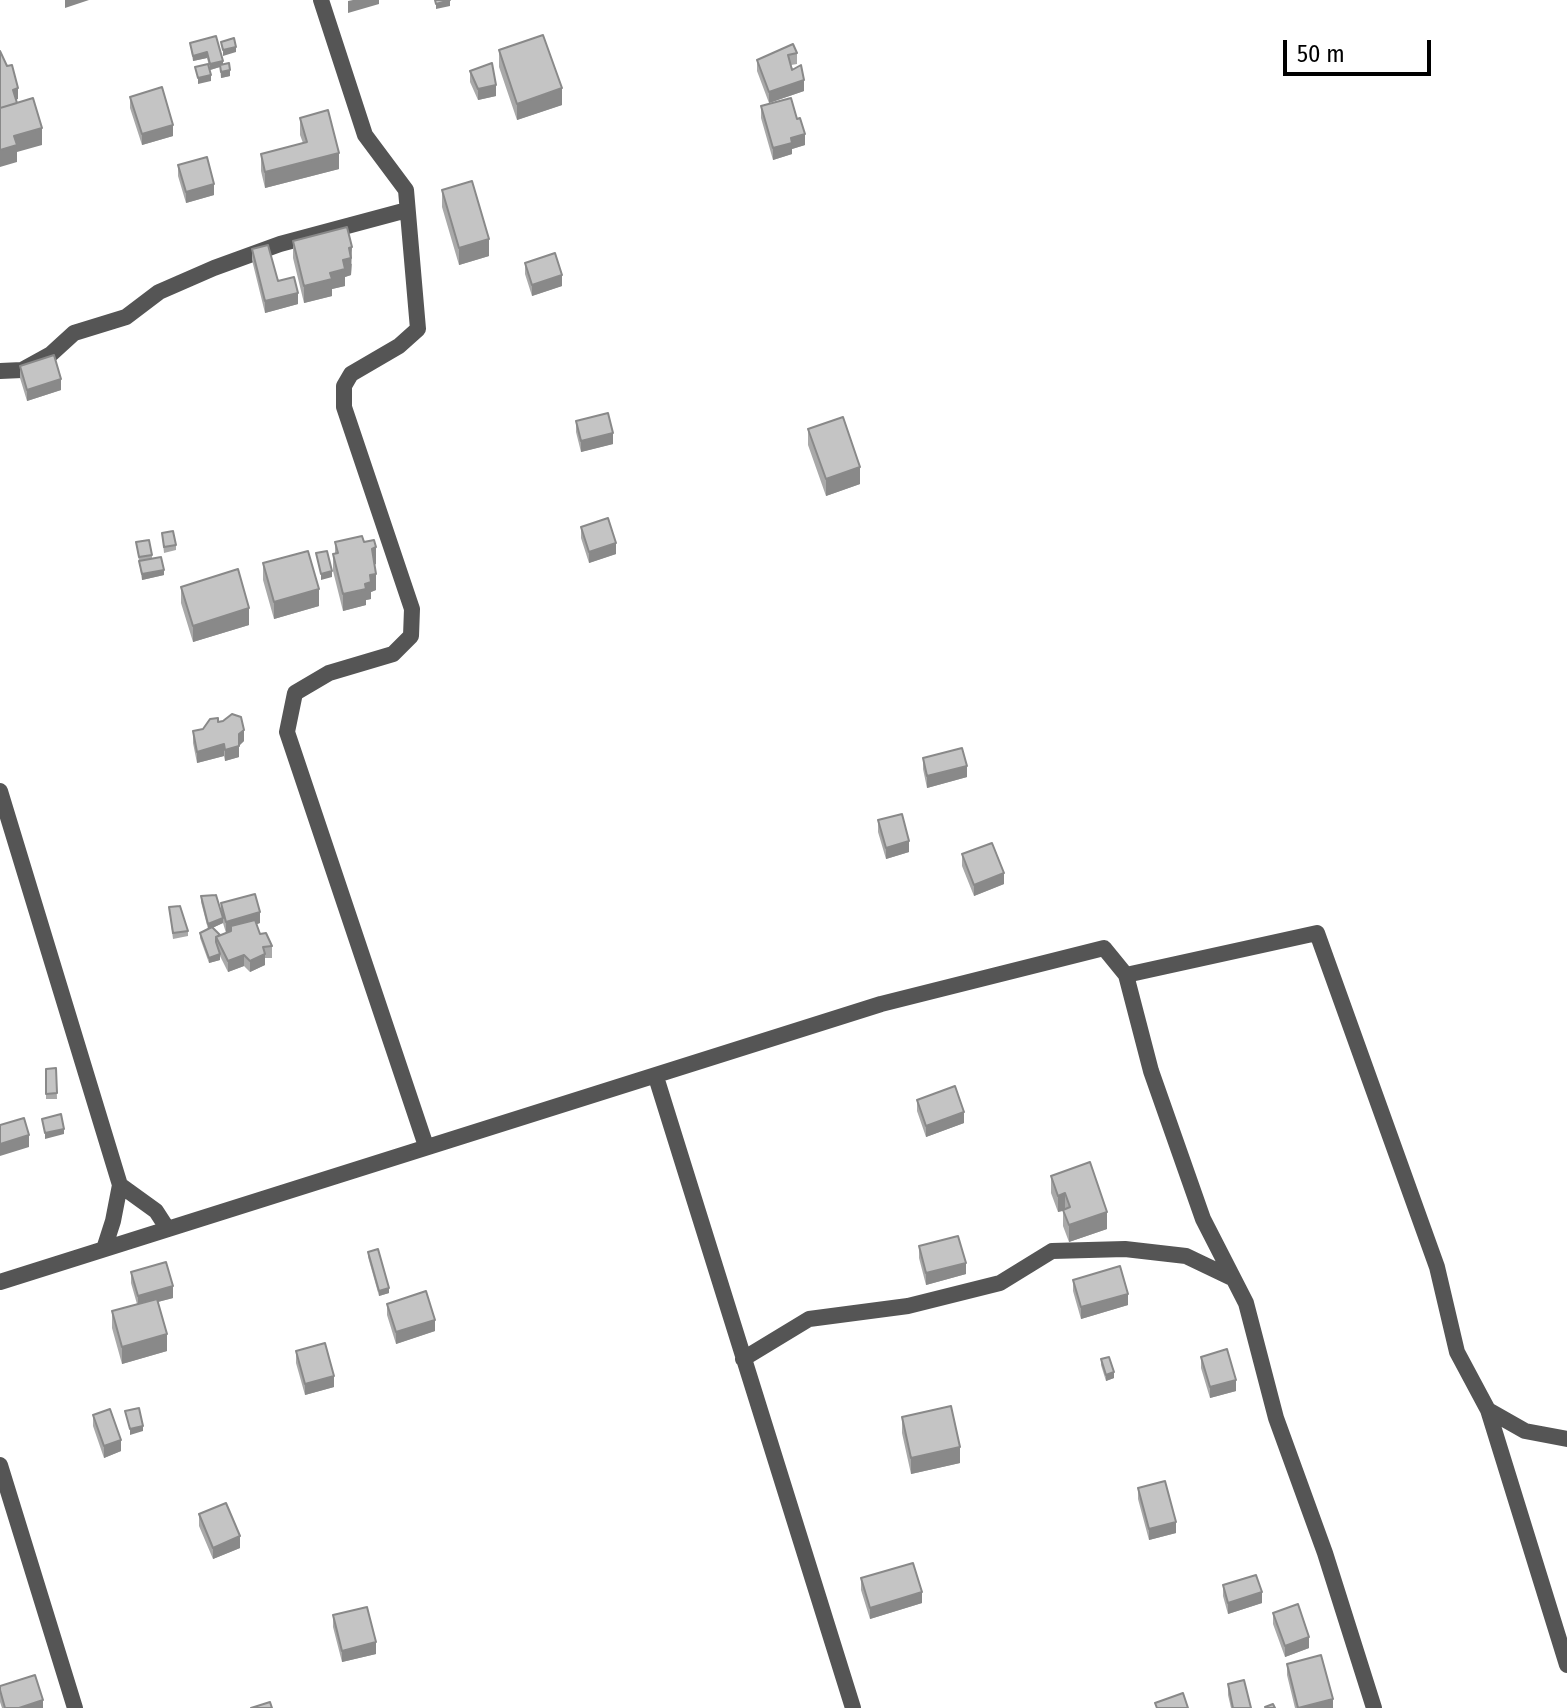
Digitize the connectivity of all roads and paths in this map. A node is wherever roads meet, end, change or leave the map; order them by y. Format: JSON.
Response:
{"nodes":[{"id":1,"x":321,"y":0,"type":"edge"},
{"id":2,"x":407,"y":210,"type":"junction"},
{"id":3,"x":0,"y":371,"type":"edge"},
{"id":4,"x":0,"y":791,"type":"edge"},
{"id":5,"x":1126,"y":975,"type":"junction"},
{"id":6,"x":656,"y":1077,"type":"junction"},
{"id":7,"x":426,"y":1146,"type":"junction"},
{"id":8,"x":120,"y":1185,"type":"junction"},
{"id":9,"x":167,"y":1228,"type":"junction"},
{"id":10,"x":104,"y":1249,"type":"junction"},
{"id":11,"x":1232,"y":1278,"type":"junction"},
{"id":12,"x":0,"y":1282,"type":"edge"},
{"id":13,"x":743,"y":1359,"type":"junction"},
{"id":14,"x":1488,"y":1410,"type":"junction"},
{"id":15,"x":1567,"y":1439,"type":"edge"},
{"id":16,"x":0,"y":1465,"type":"edge"},
{"id":17,"x":1567,"y":1665,"type":"edge"},
{"id":18,"x":75,"y":1708,"type":"edge"},
{"id":19,"x":853,"y":1708,"type":"edge"},
{"id":20,"x":1374,"y":1708,"type":"edge"}],
"edges":[{"from":1,"to":2,"type":"street"},
{"from":2,"to":3,"type":"street"},
{"from":2,"to":7,"type":"street"},
{"from":4,"to":8,"type":"street"},
{"from":5,"to":6,"type":"street"},
{"from":5,"to":11,"type":"street"},
{"from":5,"to":14,"type":"street"},
{"from":6,"to":7,"type":"street"},
{"from":6,"to":13,"type":"street"},
{"from":7,"to":9,"type":"street"},
{"from":8,"to":9,"type":"street"},
{"from":8,"to":10,"type":"street"},
{"from":9,"to":10,"type":"street"},
{"from":10,"to":12,"type":"street"},
{"from":11,"to":13,"type":"street"},
{"from":11,"to":20,"type":"street"},
{"from":13,"to":19,"type":"street"},
{"from":14,"to":15,"type":"street"},
{"from":14,"to":17,"type":"street"},
{"from":16,"to":18,"type":"street"}]}
